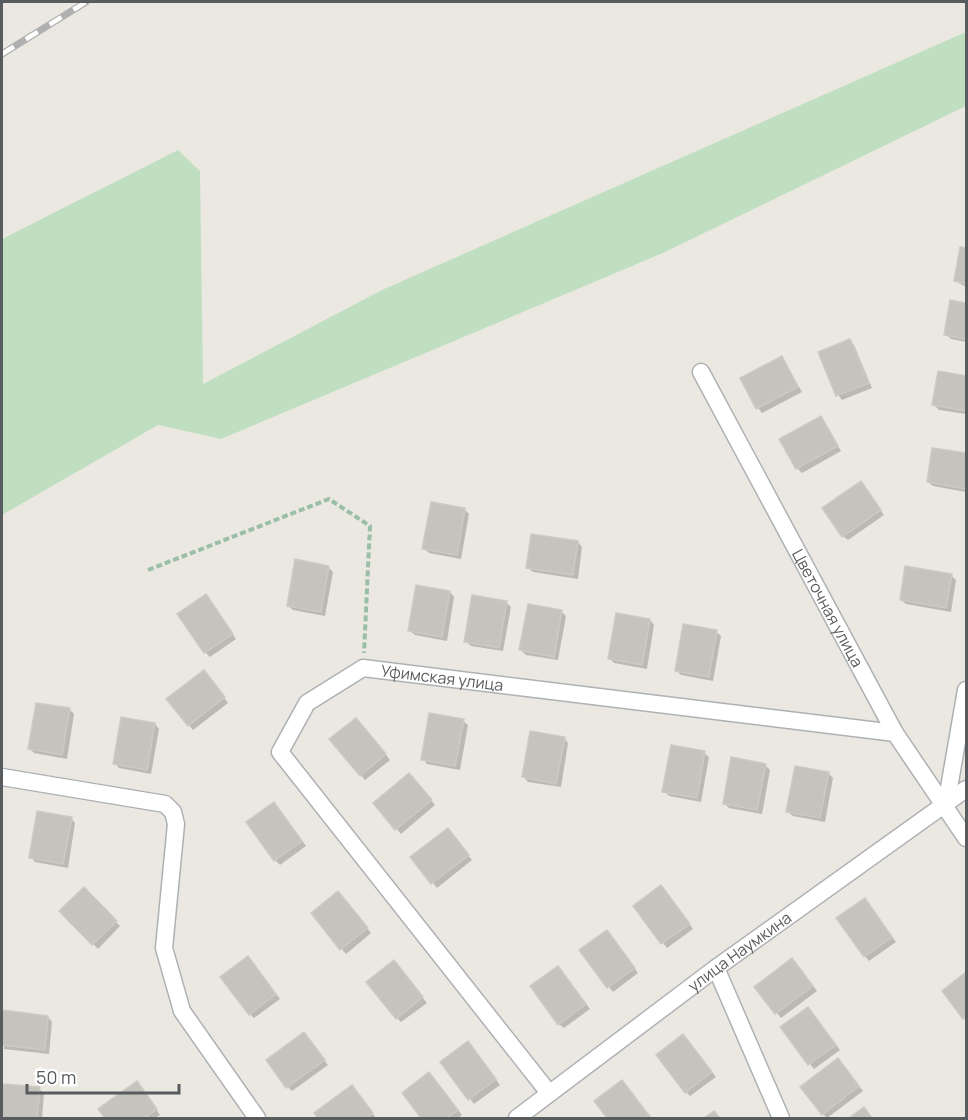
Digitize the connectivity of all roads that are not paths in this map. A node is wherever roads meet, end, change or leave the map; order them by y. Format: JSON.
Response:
{"nodes":[{"id":1,"x":700,"y":372,"type":"dead end"},
{"id":2,"x":966,"y":690,"type":"edge"},
{"id":3,"x":895,"y":733,"type":"junction"},
{"id":4,"x":2,"y":777,"type":"edge"},
{"id":5,"x":966,"y":789,"type":"edge"},
{"id":6,"x":946,"y":805,"type":"junction"},
{"id":7,"x":966,"y":838,"type":"edge"},
{"id":8,"x":716,"y":968,"type":"junction"},
{"id":9,"x":549,"y":1094,"type":"junction"},
{"id":10,"x":257,"y":1119,"type":"edge"},
{"id":11,"x":517,"y":1119,"type":"edge"},
{"id":12,"x":781,"y":1119,"type":"edge"}],
"edges":[{"from":1,"to":3,"type":"street","name":"Цветочная улица"},
{"from":2,"to":6,"type":"street"},
{"from":3,"to":6,"type":"street","name":"Цветочная улица"},
{"from":3,"to":9,"type":"street","name":"Уфимская улица"},
{"from":4,"to":10,"type":"street"},
{"from":5,"to":6,"type":"street","name":"улица Наумкина"},
{"from":6,"to":7,"type":"street","name":"Цветочная улица"},
{"from":6,"to":8,"type":"street","name":"улица Наумкина"},
{"from":8,"to":9,"type":"street","name":"улица Наумкина"},
{"from":8,"to":12,"type":"street"},
{"from":9,"to":11,"type":"street","name":"улица Наумкина"}]}
